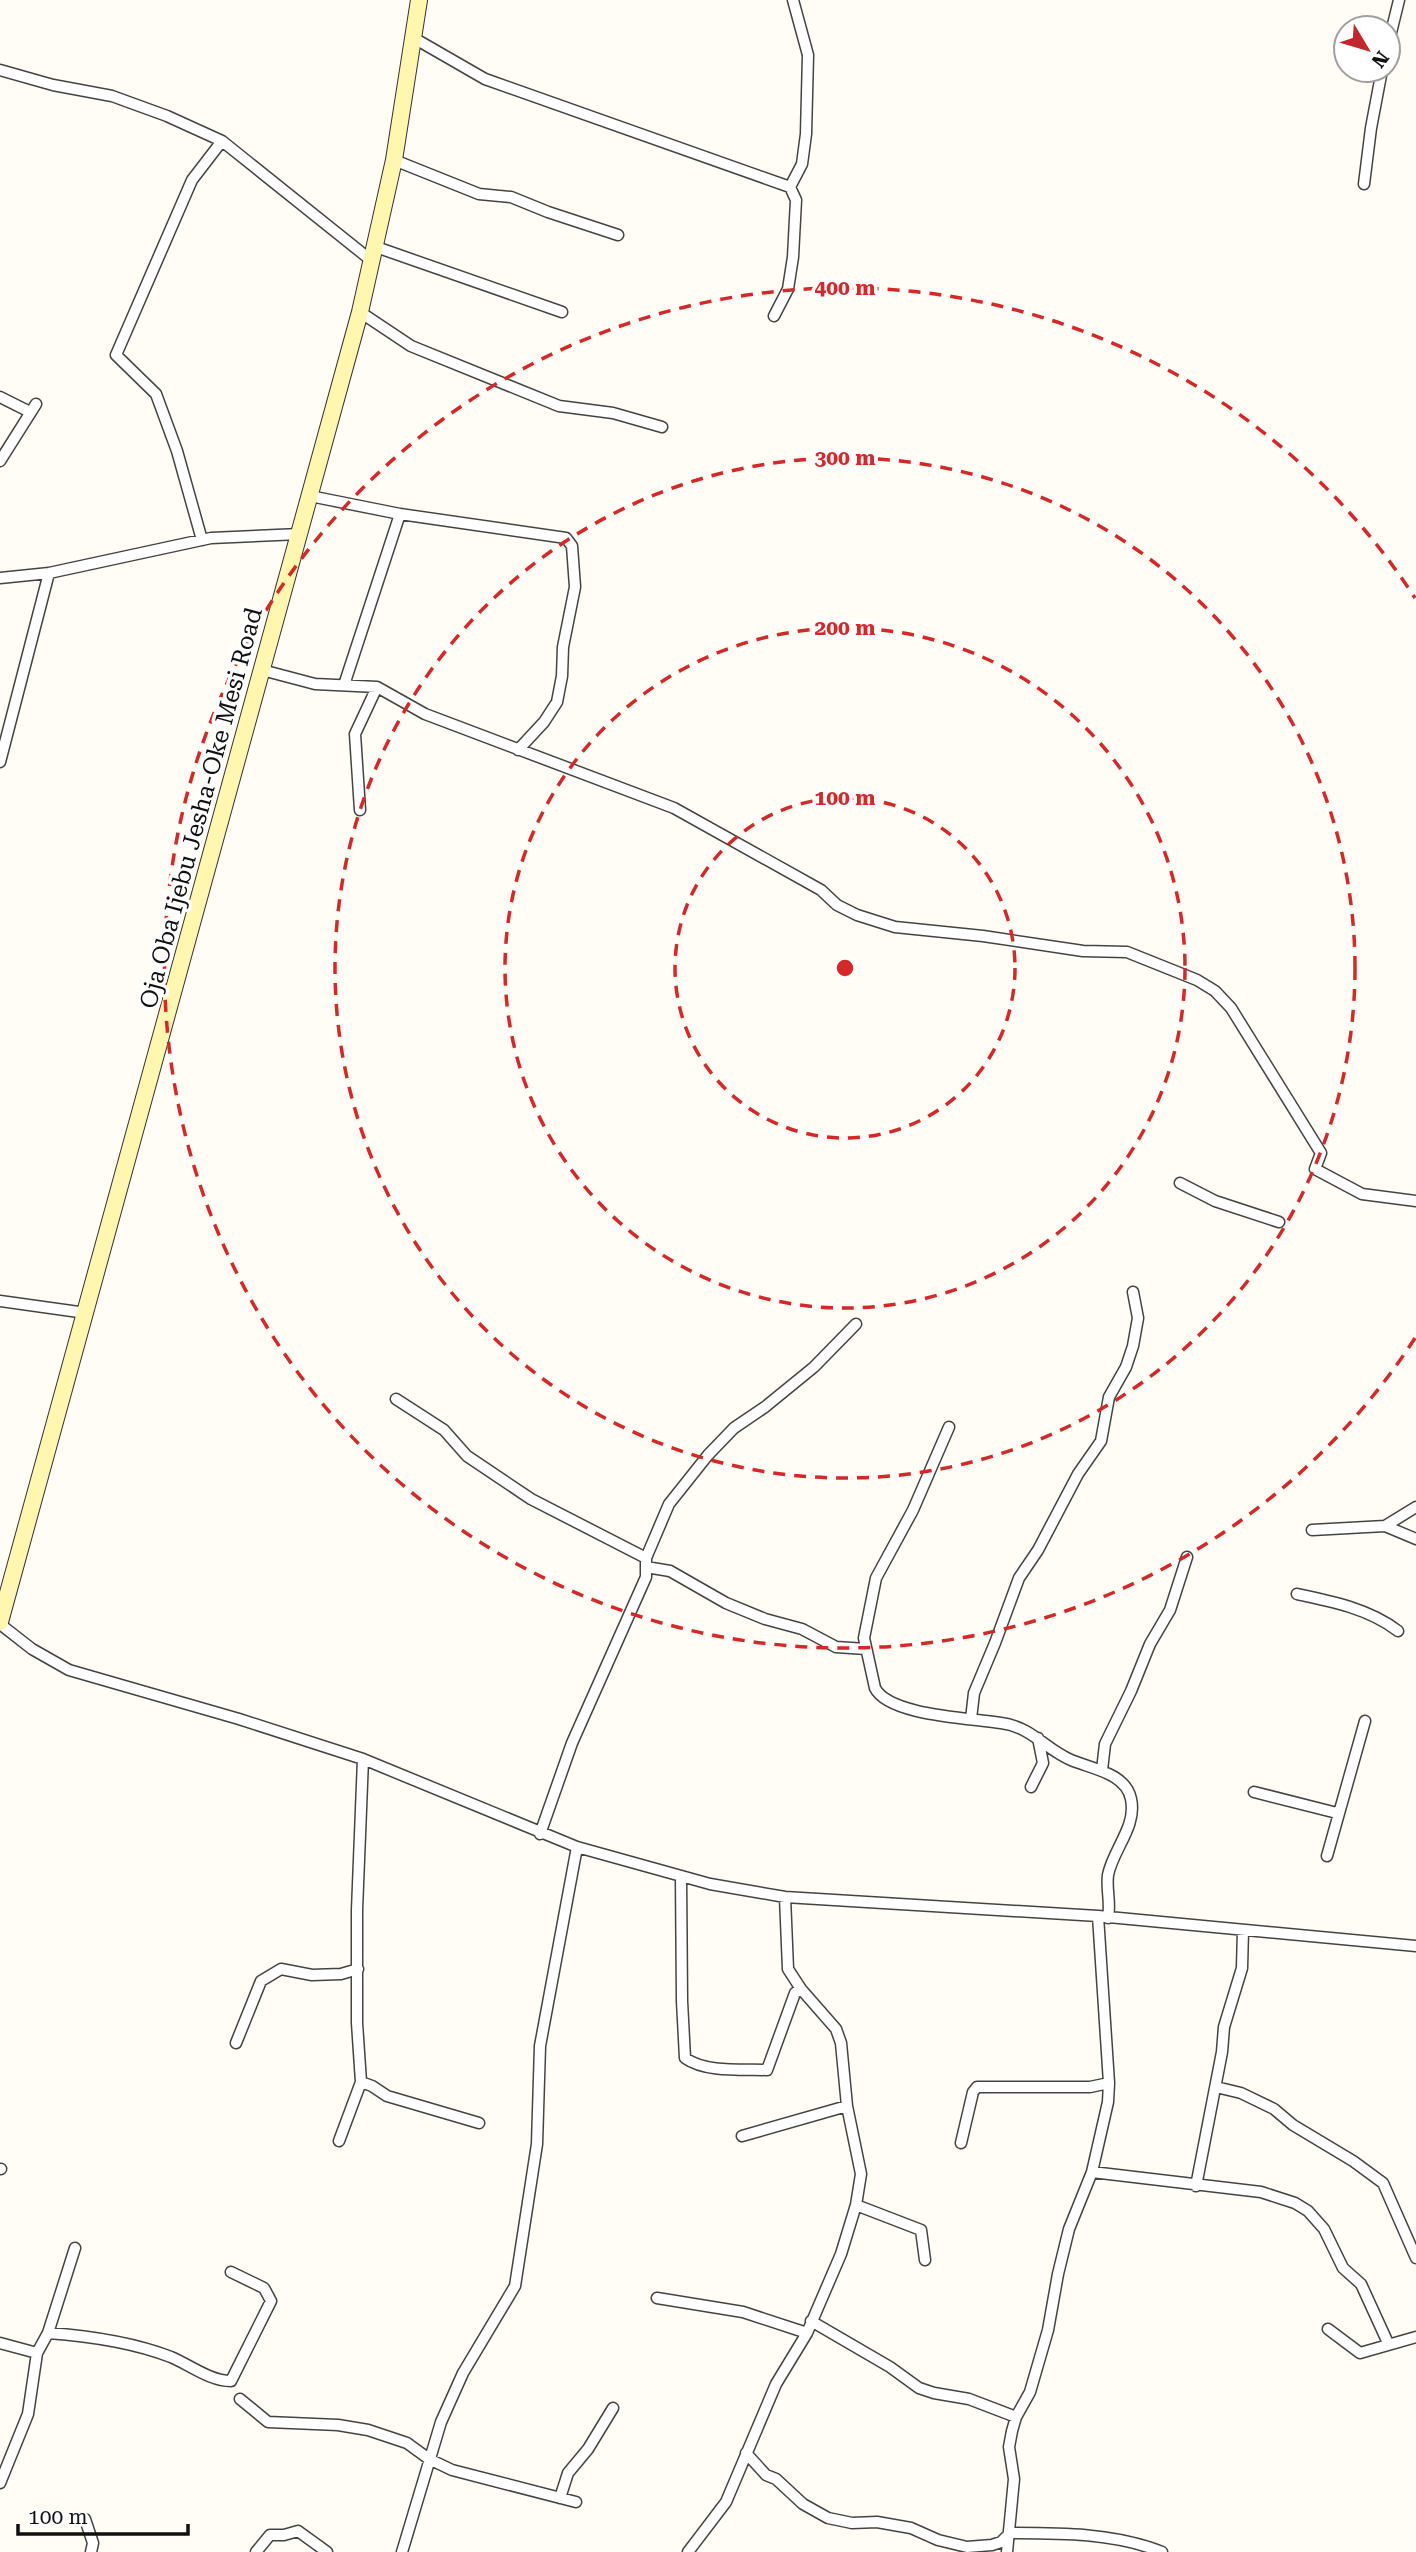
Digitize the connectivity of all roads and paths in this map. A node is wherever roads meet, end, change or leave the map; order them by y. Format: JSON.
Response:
{"nodes":[{"id":1,"x":419,"y":0,"type":"edge"},
{"id":2,"x":793,"y":0,"type":"edge"},
{"id":3,"x":412,"y":37,"type":"junction"},
{"id":4,"x":0,"y":70,"type":"edge"},
{"id":5,"x":1379,"y":84,"type":"edge"},
{"id":6,"x":222,"y":141,"type":"junction"},
{"id":7,"x":394,"y":160,"type":"junction"},
{"id":8,"x":1364,"y":184,"type":"dead end"},
{"id":9,"x":790,"y":187,"type":"junction"},
{"id":10,"x":618,"y":235,"type":"dead end"},
{"id":11,"x":374,"y":254,"type":"junction"},
{"id":12,"x":360,"y":312,"type":"junction"},
{"id":13,"x":562,"y":312,"type":"dead end"},
{"id":14,"x":774,"y":317,"type":"dead end"},
{"id":15,"x":0,"y":397,"type":"edge"},
{"id":16,"x":662,"y":427,"type":"dead end"},
{"id":17,"x":0,"y":461,"type":"edge"},
{"id":18,"x":310,"y":496,"type":"junction"},
{"id":19,"x":400,"y":513,"type":"junction"},
{"id":20,"x":300,"y":534,"type":"junction"},
{"id":21,"x":202,"y":540,"type":"junction"},
{"id":22,"x":48,"y":573,"type":"junction"},
{"id":23,"x":0,"y":578,"type":"edge"},
{"id":24,"x":262,"y":670,"type":"junction"},
{"id":25,"x":344,"y":685,"type":"junction"},
{"id":26,"x":377,"y":687,"type":"junction"},
{"id":27,"x":518,"y":750,"type":"junction"},
{"id":28,"x":0,"y":762,"type":"edge"},
{"id":29,"x":360,"y":810,"type":"dead end"},
{"id":30,"x":1180,"y":1183,"type":"dead end"},
{"id":31,"x":1416,"y":1201,"type":"edge"},
{"id":32,"x":1279,"y":1222,"type":"dead end"},
{"id":33,"x":1133,"y":1292,"type":"dead end"},
{"id":34,"x":0,"y":1301,"type":"edge"},
{"id":35,"x":86,"y":1313,"type":"junction"},
{"id":36,"x":856,"y":1324,"type":"dead end"},
{"id":37,"x":396,"y":1399,"type":"dead end"},
{"id":38,"x":949,"y":1427,"type":"dead end"},
{"id":39,"x":1416,"y":1507,"type":"edge"},
{"id":40,"x":1385,"y":1525,"type":"junction"},
{"id":41,"x":1312,"y":1530,"type":"dead end"},
{"id":42,"x":1416,"y":1539,"type":"edge"},
{"id":43,"x":1187,"y":1557,"type":"dead end"},
{"id":44,"x":646,"y":1563,"type":"junction"},
{"id":45,"x":1297,"y":1594,"type":"dead end"},
{"id":46,"x":0,"y":1623,"type":"edge"},
{"id":47,"x":1398,"y":1631,"type":"dead end"},
{"id":48,"x":866,"y":1649,"type":"junction"},
{"id":49,"x":971,"y":1719,"type":"junction"},
{"id":50,"x":1365,"y":1721,"type":"dead end"},
{"id":51,"x":1038,"y":1738,"type":"junction"},
{"id":52,"x":363,"y":1759,"type":"junction"},
{"id":53,"x":1069,"y":1759,"type":"junction"},
{"id":54,"x":1043,"y":1763,"type":"junction"},
{"id":55,"x":1102,"y":1770,"type":"junction"},
{"id":56,"x":1031,"y":1787,"type":"dead end"},
{"id":57,"x":1254,"y":1793,"type":"dead end"},
{"id":58,"x":1338,"y":1813,"type":"junction"},
{"id":59,"x":540,"y":1834,"type":"junction"},
{"id":60,"x":577,"y":1847,"type":"junction"},
{"id":61,"x":1326,"y":1856,"type":"dead end"},
{"id":62,"x":681,"y":1877,"type":"junction"},
{"id":63,"x":785,"y":1897,"type":"junction"},
{"id":64,"x":1103,"y":1917,"type":"junction"},
{"id":65,"x":1243,"y":1930,"type":"junction"},
{"id":66,"x":1416,"y":1945,"type":"edge"},
{"id":67,"x":358,"y":1969,"type":"junction"},
{"id":68,"x":801,"y":1989,"type":"junction"},
{"id":69,"x":236,"y":2043,"type":"dead end"},
{"id":70,"x":361,"y":2082,"type":"junction"},
{"id":71,"x":1109,"y":2083,"type":"junction"},
{"id":72,"x":1216,"y":2087,"type":"junction"},
{"id":73,"x":847,"y":2106,"type":"junction"},
{"id":74,"x":480,"y":2123,"type":"dead end"},
{"id":75,"x":742,"y":2136,"type":"dead end"},
{"id":76,"x":339,"y":2141,"type":"dead end"},
{"id":77,"x":961,"y":2143,"type":"dead end"},
{"id":78,"x":1090,"y":2171,"type":"junction"},
{"id":79,"x":1196,"y":2186,"type":"junction"},
{"id":80,"x":856,"y":2206,"type":"junction"},
{"id":81,"x":75,"y":2248,"type":"dead end"},
{"id":82,"x":1416,"y":2258,"type":"edge"},
{"id":83,"x":925,"y":2260,"type":"dead end"},
{"id":84,"x":231,"y":2272,"type":"dead end"},
{"id":85,"x":657,"y":2298,"type":"dead end"},
{"id":86,"x":1044,"y":2320,"type":"dead end"},
{"id":87,"x":811,"y":2322,"type":"junction"},
{"id":88,"x":1328,"y":2329,"type":"dead end"},
{"id":89,"x":48,"y":2333,"type":"junction"},
{"id":90,"x":807,"y":2333,"type":"junction"},
{"id":91,"x":1416,"y":2337,"type":"edge"},
{"id":92,"x":0,"y":2343,"type":"edge"},
{"id":93,"x":1388,"y":2343,"type":"junction"},
{"id":94,"x":37,"y":2353,"type":"junction"},
{"id":95,"x":240,"y":2399,"type":"dead end"},
{"id":96,"x":613,"y":2408,"type":"dead end"},
{"id":97,"x":1016,"y":2417,"type":"junction"},
{"id":98,"x":746,"y":2453,"type":"junction"},
{"id":99,"x":429,"y":2459,"type":"junction"},
{"id":100,"x":0,"y":2483,"type":"edge"},
{"id":101,"x":560,"y":2498,"type":"junction"},
{"id":102,"x":576,"y":2502,"type":"dead end"},
{"id":103,"x":85,"y":2519,"type":"dead end"},
{"id":104,"x":1010,"y":2533,"type":"junction"},
{"id":105,"x":91,"y":2552,"type":"edge"},
{"id":106,"x":257,"y":2552,"type":"edge"},
{"id":107,"x":327,"y":2552,"type":"edge"},
{"id":108,"x":402,"y":2552,"type":"edge"},
{"id":109,"x":688,"y":2552,"type":"edge"},
{"id":110,"x":1007,"y":2552,"type":"edge"},
{"id":111,"x":1163,"y":2552,"type":"edge"}],
"edges":[{"from":1,"to":3,"type":"main road","name":"Oja Oba Ijebu Jesha-Oke Mesi Road"},
{"from":2,"to":9,"type":"street"},
{"from":3,"to":7,"type":"main road","name":"Oja Oba Ijebu Jesha-Oke Mesi Road"},
{"from":3,"to":9,"type":"street"},
{"from":4,"to":6,"type":"street"},
{"from":5,"to":8,"type":"street"},
{"from":6,"to":11,"type":"street"},
{"from":6,"to":21,"type":"street"},
{"from":7,"to":10,"type":"street"},
{"from":7,"to":11,"type":"main road","name":"Oja Oba Ijebu Jesha-Oke Mesi Road"},
{"from":9,"to":14,"type":"street"},
{"from":11,"to":12,"type":"main road","name":"Oja Oba Ijebu Jesha-Oke Mesi Road"},
{"from":11,"to":13,"type":"street"},
{"from":12,"to":16,"type":"street"},
{"from":12,"to":18,"type":"main road","name":"Oja Oba Ijebu Jesha-Oke Mesi Road"},
{"from":15,"to":17,"type":"street"},
{"from":18,"to":19,"type":"street"},
{"from":18,"to":20,"type":"main road","name":"Oja Oba Ijebu Jesha-Oke Mesi Road"},
{"from":19,"to":25,"type":"street"},
{"from":19,"to":27,"type":"street"},
{"from":20,"to":21,"type":"street"},
{"from":20,"to":24,"type":"main road","name":"Oja Oba Ijebu Jesha-Oke Mesi Road"},
{"from":21,"to":22,"type":"street"},
{"from":22,"to":23,"type":"street"},
{"from":22,"to":28,"type":"street"},
{"from":24,"to":25,"type":"street"},
{"from":24,"to":35,"type":"main road","name":"Oja Oba Ijebu Jesha-Oke Mesi Road"},
{"from":25,"to":26,"type":"street"},
{"from":26,"to":27,"type":"street"},
{"from":26,"to":29,"type":"street"},
{"from":27,"to":31,"type":"street"},
{"from":30,"to":32,"type":"street"},
{"from":33,"to":49,"type":"street"},
{"from":34,"to":35,"type":"street"},
{"from":35,"to":46,"type":"main road","name":"Oja Oba Ijebu Jesha-Oke Mesi Road"},
{"from":36,"to":44,"type":"street"},
{"from":37,"to":44,"type":"street"},
{"from":38,"to":48,"type":"street"},
{"from":39,"to":40,"type":"street"},
{"from":40,"to":41,"type":"street"},
{"from":40,"to":42,"type":"street"},
{"from":43,"to":55,"type":"street"},
{"from":44,"to":48,"type":"street"},
{"from":44,"to":59,"type":"street"},
{"from":45,"to":47,"type":"street"},
{"from":46,"to":52,"type":"street"},
{"from":48,"to":49,"type":"street"},
{"from":49,"to":51,"type":"street"},
{"from":50,"to":58,"type":"street"},
{"from":51,"to":53,"type":"street"},
{"from":51,"to":54,"type":"street"},
{"from":52,"to":59,"type":"street"},
{"from":52,"to":67,"type":"street"},
{"from":53,"to":54,"type":"street"},
{"from":53,"to":55,"type":"street"},
{"from":54,"to":56,"type":"street"},
{"from":55,"to":64,"type":"street"},
{"from":57,"to":58,"type":"street"},
{"from":58,"to":61,"type":"street"},
{"from":59,"to":60,"type":"street"},
{"from":60,"to":62,"type":"street"},
{"from":60,"to":99,"type":"street"},
{"from":62,"to":63,"type":"street"},
{"from":62,"to":68,"type":"street"},
{"from":63,"to":64,"type":"street"},
{"from":63,"to":68,"type":"street"},
{"from":64,"to":65,"type":"street"},
{"from":64,"to":71,"type":"street"},
{"from":65,"to":66,"type":"street"},
{"from":65,"to":72,"type":"street"},
{"from":67,"to":69,"type":"street"},
{"from":67,"to":70,"type":"street"},
{"from":68,"to":73,"type":"street"},
{"from":70,"to":74,"type":"street"},
{"from":70,"to":76,"type":"street"},
{"from":71,"to":77,"type":"street"},
{"from":71,"to":78,"type":"street"},
{"from":72,"to":79,"type":"street"},
{"from":72,"to":82,"type":"street"},
{"from":73,"to":75,"type":"street"},
{"from":73,"to":80,"type":"street"},
{"from":78,"to":79,"type":"street"},
{"from":78,"to":86,"type":"street"},
{"from":78,"to":97,"type":"street"},
{"from":79,"to":93,"type":"street"},
{"from":80,"to":83,"type":"street"},
{"from":80,"to":87,"type":"street"},
{"from":81,"to":89,"type":"street"},
{"from":84,"to":89,"type":"street"},
{"from":85,"to":90,"type":"street"},
{"from":87,"to":90,"type":"street"},
{"from":87,"to":97,"type":"street"},
{"from":88,"to":93,"type":"street"},
{"from":89,"to":94,"type":"street"},
{"from":90,"to":98,"type":"street"},
{"from":91,"to":93,"type":"street"},
{"from":92,"to":94,"type":"street"},
{"from":94,"to":100,"type":"street"},
{"from":95,"to":99,"type":"street"},
{"from":96,"to":101,"type":"street"},
{"from":97,"to":104,"type":"street"},
{"from":98,"to":104,"type":"street"},
{"from":98,"to":109,"type":"street"},
{"from":99,"to":101,"type":"street"},
{"from":99,"to":108,"type":"street"},
{"from":101,"to":102,"type":"street"},
{"from":103,"to":105,"type":"street"},
{"from":104,"to":110,"type":"street"},
{"from":104,"to":111,"type":"street"},
{"from":106,"to":107,"type":"street"}]}
